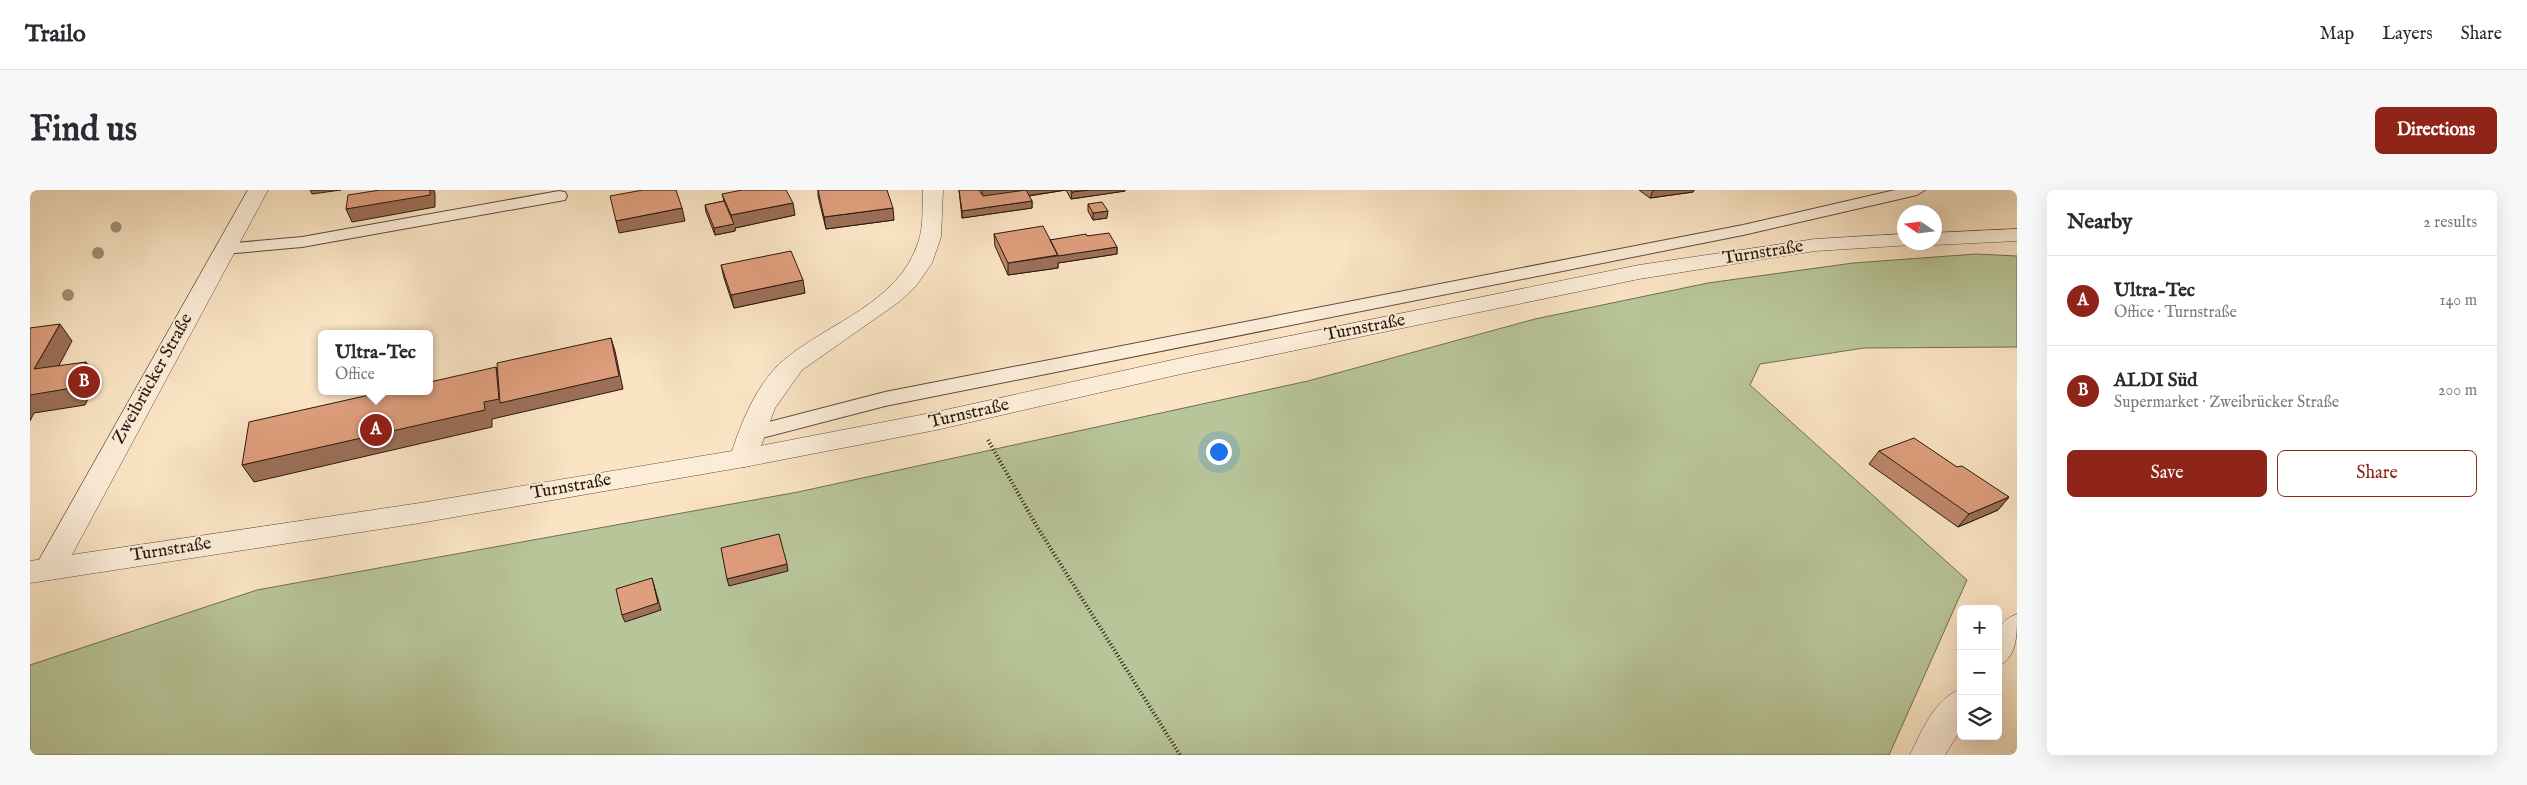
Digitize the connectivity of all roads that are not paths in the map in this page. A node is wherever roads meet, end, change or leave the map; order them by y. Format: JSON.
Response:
{"nodes":[{"id":1,"x":258,"y":190,"type":"edge"},
{"id":2,"x":933,"y":190,"type":"edge"},
{"id":3,"x":1917,"y":190,"type":"edge"},
{"id":4,"x":559,"y":196,"type":"dead end"},
{"id":5,"x":2017,"y":235,"type":"edge"},
{"id":6,"x":1942,"y":239,"type":"edge"},
{"id":7,"x":1897,"y":240,"type":"edge"},
{"id":8,"x":224,"y":249,"type":"junction"},
{"id":9,"x":747,"y":446,"type":"junction"},
{"id":10,"x":39,"y":570,"type":"edge"},
{"id":11,"x":2017,"y":627,"type":"edge"},
{"id":12,"x":2000,"y":650,"type":"edge"},
{"id":13,"x":1957,"y":708,"type":"edge"},
{"id":14,"x":1927,"y":755,"type":"edge"}],
"edges":[{"from":1,"to":8,"type":"street","name":"Zweibrücker Straße"},
{"from":2,"to":9,"type":"street"},
{"from":3,"to":9,"type":"lane"},
{"from":4,"to":8,"type":"lane"},
{"from":5,"to":6,"type":"street"},
{"from":7,"to":9,"type":"street","name":"Turnstraße"},
{"from":8,"to":10,"type":"street","name":"Zweibrücker Straße"},
{"from":9,"to":10,"type":"street","name":"Turnstraße"},
{"from":11,"to":12,"type":"street"},
{"from":13,"to":14,"type":"street"}]}
